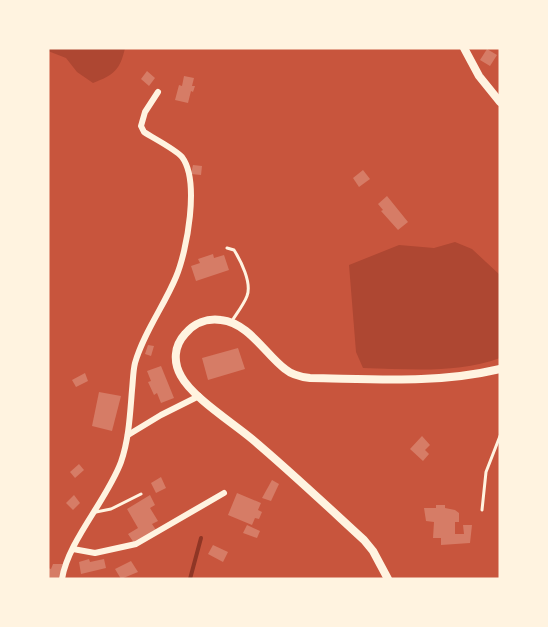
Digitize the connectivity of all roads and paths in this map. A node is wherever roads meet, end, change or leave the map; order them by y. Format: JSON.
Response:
{"nodes":[{"id":1,"x":464,"y":48,"type":"edge"},
{"id":2,"x":158,"y":92,"type":"dead end"},
{"id":3,"x":500,"y":102,"type":"edge"},
{"id":4,"x":227,"y":248,"type":"dead end"},
{"id":5,"x":232,"y":322,"type":"junction"},
{"id":6,"x":500,"y":369,"type":"edge"},
{"id":7,"x":198,"y":396,"type":"junction"},
{"id":8,"x":128,"y":435,"type":"junction"},
{"id":9,"x":500,"y":436,"type":"edge"},
{"id":10,"x":141,"y":494,"type":"dead end"},
{"id":11,"x":224,"y":494,"type":"dead end"},
{"id":12,"x":482,"y":510,"type":"dead end"},
{"id":13,"x":95,"y":513,"type":"junction"},
{"id":14,"x":73,"y":549,"type":"junction"},
{"id":15,"x":62,"y":579,"type":"edge"},
{"id":16,"x":388,"y":579,"type":"edge"}],
"edges":[{"from":1,"to":3,"type":"main road"},
{"from":2,"to":8,"type":"street"},
{"from":4,"to":5,"type":"lane"},
{"from":5,"to":6,"type":"main road"},
{"from":5,"to":7,"type":"main road"},
{"from":7,"to":8,"type":"street"},
{"from":7,"to":16,"type":"main road"},
{"from":8,"to":13,"type":"street"},
{"from":9,"to":12,"type":"lane"},
{"from":10,"to":13,"type":"lane"},
{"from":11,"to":14,"type":"street"},
{"from":13,"to":14,"type":"street"},
{"from":14,"to":15,"type":"street"}]}
